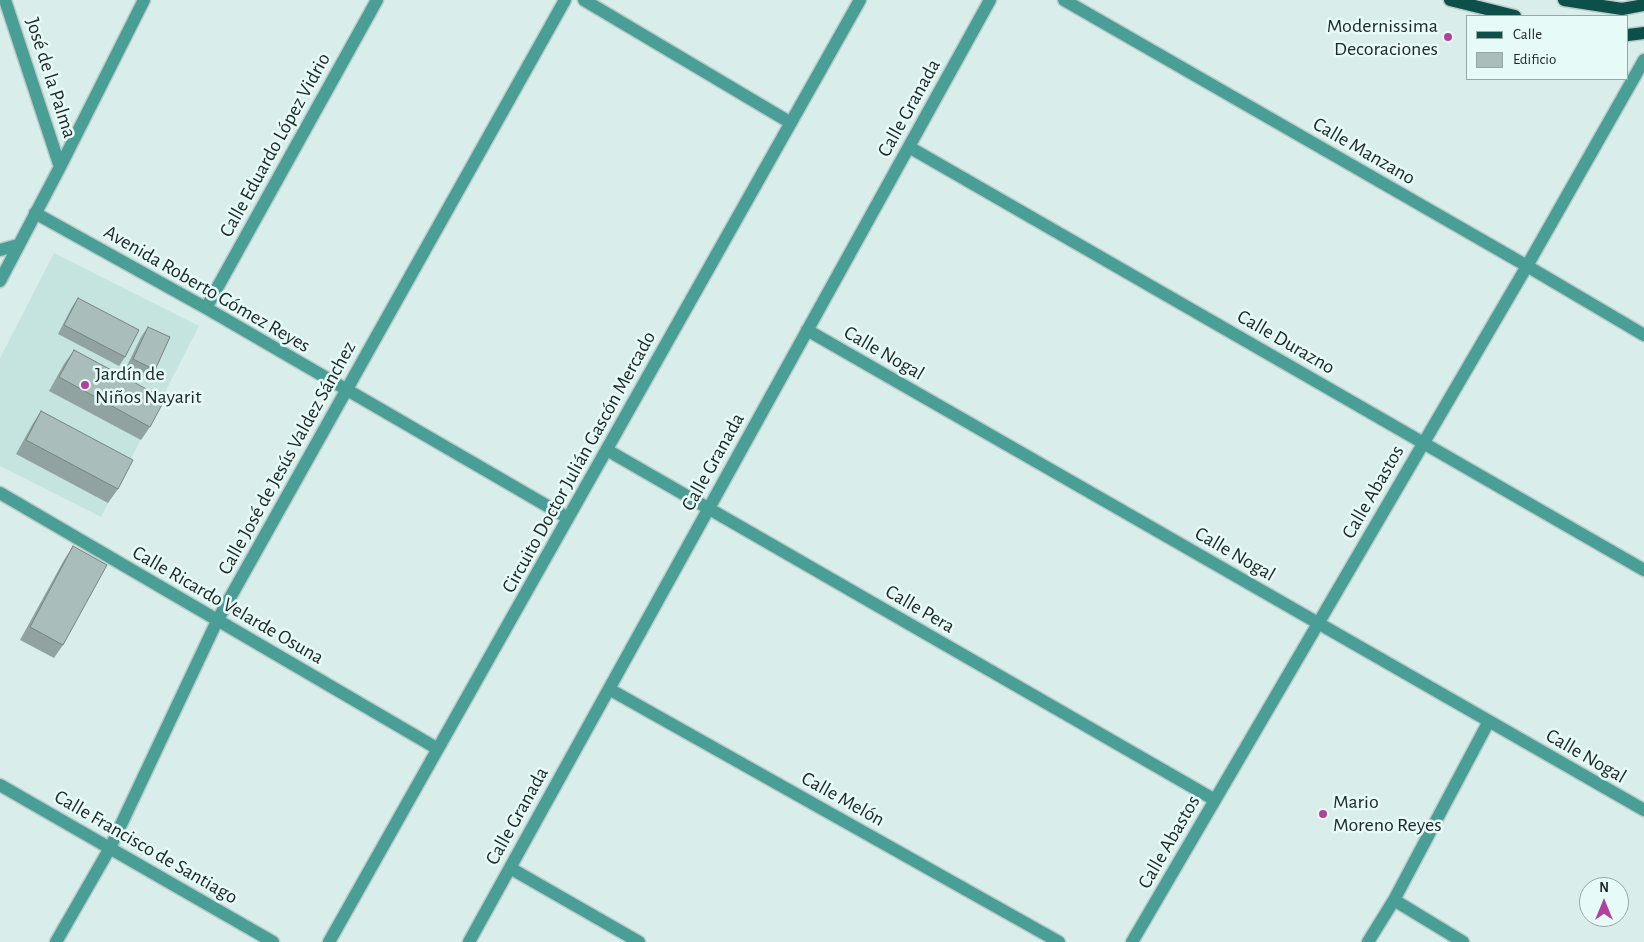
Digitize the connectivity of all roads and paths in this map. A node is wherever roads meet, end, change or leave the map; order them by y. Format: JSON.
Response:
{"nodes":[{"id":1,"x":5,"y":0,"type":"edge"},
{"id":2,"x":144,"y":0,"type":"edge"},
{"id":3,"x":377,"y":0,"type":"edge"},
{"id":4,"x":565,"y":0,"type":"edge"},
{"id":5,"x":584,"y":0,"type":"edge"},
{"id":6,"x":860,"y":0,"type":"edge"},
{"id":7,"x":990,"y":0,"type":"edge"},
{"id":8,"x":1064,"y":0,"type":"edge"},
{"id":9,"x":1450,"y":0,"type":"edge"},
{"id":10,"x":1564,"y":0,"type":"edge"},
{"id":11,"x":1644,"y":5,"type":"edge"},
{"id":12,"x":1511,"y":15,"type":"edge"},
{"id":13,"x":1644,"y":33,"type":"edge"},
{"id":14,"x":1629,"y":35,"type":"edge"},
{"id":15,"x":1644,"y":60,"type":"edge"},
{"id":16,"x":792,"y":122,"type":"junction"},
{"id":17,"x":909,"y":147,"type":"junction"},
{"id":18,"x":60,"y":167,"type":"junction"},
{"id":19,"x":35,"y":213,"type":"junction"},
{"id":20,"x":18,"y":245,"type":"junction"},
{"id":21,"x":0,"y":250,"type":"edge"},
{"id":22,"x":1527,"y":266,"type":"junction"},
{"id":23,"x":0,"y":281,"type":"edge"},
{"id":24,"x":206,"y":308,"type":"junction"},
{"id":25,"x":807,"y":330,"type":"junction"},
{"id":26,"x":1644,"y":335,"type":"edge"},
{"id":27,"x":347,"y":390,"type":"junction"},
{"id":28,"x":1424,"y":443,"type":"junction"},
{"id":29,"x":607,"y":450,"type":"junction"},
{"id":30,"x":0,"y":493,"type":"edge"},
{"id":31,"x":709,"y":509,"type":"junction"},
{"id":32,"x":568,"y":518,"type":"junction"},
{"id":33,"x":1644,"y":570,"type":"edge"},
{"id":34,"x":218,"y":621,"type":"junction"},
{"id":35,"x":1318,"y":623,"type":"junction"},
{"id":36,"x":609,"y":689,"type":"junction"},
{"id":37,"x":1489,"y":721,"type":"junction"},
{"id":38,"x":438,"y":749,"type":"junction"},
{"id":39,"x":0,"y":785,"type":"edge"},
{"id":40,"x":1215,"y":800,"type":"junction"},
{"id":41,"x":1644,"y":810,"type":"edge"},
{"id":42,"x":110,"y":848,"type":"junction"},
{"id":43,"x":510,"y":868,"type":"junction"},
{"id":44,"x":1394,"y":900,"type":"junction"},
{"id":45,"x":56,"y":942,"type":"edge"},
{"id":46,"x":273,"y":942,"type":"edge"},
{"id":47,"x":329,"y":942,"type":"edge"},
{"id":48,"x":469,"y":942,"type":"edge"},
{"id":49,"x":639,"y":942,"type":"edge"},
{"id":50,"x":1059,"y":942,"type":"edge"},
{"id":51,"x":1132,"y":942,"type":"edge"},
{"id":52,"x":1368,"y":942,"type":"edge"},
{"id":53,"x":1464,"y":942,"type":"edge"}],
"edges":[{"from":1,"to":18,"type":"street","name":"José de la Palma"},
{"from":2,"to":18,"type":"street"},
{"from":3,"to":24,"type":"street","name":"Calle Eduardo López Vidrio"},
{"from":4,"to":27,"type":"street","name":"Calle José de Jesús Valdez Sánchez"},
{"from":5,"to":16,"type":"street"},
{"from":6,"to":16,"type":"street","name":"Circuito Doctor Julián Gascón Mercado"},
{"from":7,"to":17,"type":"street","name":"Calle Granada"},
{"from":8,"to":22,"type":"street","name":"Calle Manzano"},
{"from":9,"to":12,"type":"main road"},
{"from":10,"to":11,"type":"main road"},
{"from":13,"to":14,"type":"main road"},
{"from":15,"to":22,"type":"street","name":"Calle Abastos"},
{"from":16,"to":29,"type":"street","name":"Circuito Doctor Julián Gascón Mercado"},
{"from":17,"to":25,"type":"street","name":"Calle Granada"},
{"from":17,"to":28,"type":"street","name":"Calle Durazno"},
{"from":18,"to":19,"type":"street"},
{"from":19,"to":20,"type":"street"},
{"from":19,"to":24,"type":"street","name":"Avenida Roberto Gómez Reyes"},
{"from":20,"to":21,"type":"street"},
{"from":20,"to":23,"type":"street"},
{"from":22,"to":26,"type":"street","name":"Calle Manzano"},
{"from":22,"to":28,"type":"street","name":"Calle Abastos"},
{"from":24,"to":27,"type":"street","name":"Avenida Roberto Gómez Reyes"},
{"from":25,"to":31,"type":"street","name":"Calle Granada"},
{"from":25,"to":35,"type":"street","name":"Calle Nogal"},
{"from":27,"to":32,"type":"street","name":"Avenida Roberto Gómez Reyes"},
{"from":27,"to":34,"type":"street","name":"Calle José de Jesús Valdez Sánchez"},
{"from":28,"to":33,"type":"street","name":"Calle Durazno"},
{"from":28,"to":35,"type":"street","name":"Calle Abastos"},
{"from":29,"to":31,"type":"street","name":"Calle Pera"},
{"from":29,"to":32,"type":"street","name":"Circuito Doctor Julián Gascón Mercado"},
{"from":30,"to":34,"type":"street","name":"Calle Ricardo Velarde Osuna"},
{"from":31,"to":36,"type":"street","name":"Calle Granada"},
{"from":31,"to":40,"type":"street","name":"Calle Pera"},
{"from":32,"to":38,"type":"street","name":"Circuito Doctor Julián Gascón Mercado"},
{"from":34,"to":38,"type":"street","name":"Calle Ricardo Velarde Osuna"},
{"from":34,"to":42,"type":"street","name":"Calle José de Jesús Valdez Sánchez"},
{"from":35,"to":37,"type":"street","name":"Calle Nogal"},
{"from":35,"to":40,"type":"street","name":"Calle Abastos"},
{"from":36,"to":43,"type":"street","name":"Calle Granada"},
{"from":36,"to":50,"type":"street","name":"Calle Melón"},
{"from":37,"to":41,"type":"street","name":"Calle Nogal"},
{"from":37,"to":44,"type":"street"},
{"from":38,"to":47,"type":"street","name":"Circuito Doctor Julián Gascón Mercado"},
{"from":39,"to":42,"type":"street","name":"Calle Francisco de Santiago"},
{"from":40,"to":51,"type":"street","name":"Calle Abastos"},
{"from":42,"to":45,"type":"street","name":"Calle José de Jesús Valdez Sánchez"},
{"from":42,"to":46,"type":"street","name":"Calle Francisco de Santiago"},
{"from":43,"to":48,"type":"street","name":"Calle Granada"},
{"from":43,"to":49,"type":"street"},
{"from":44,"to":52,"type":"street"},
{"from":44,"to":53,"type":"street"}]}
